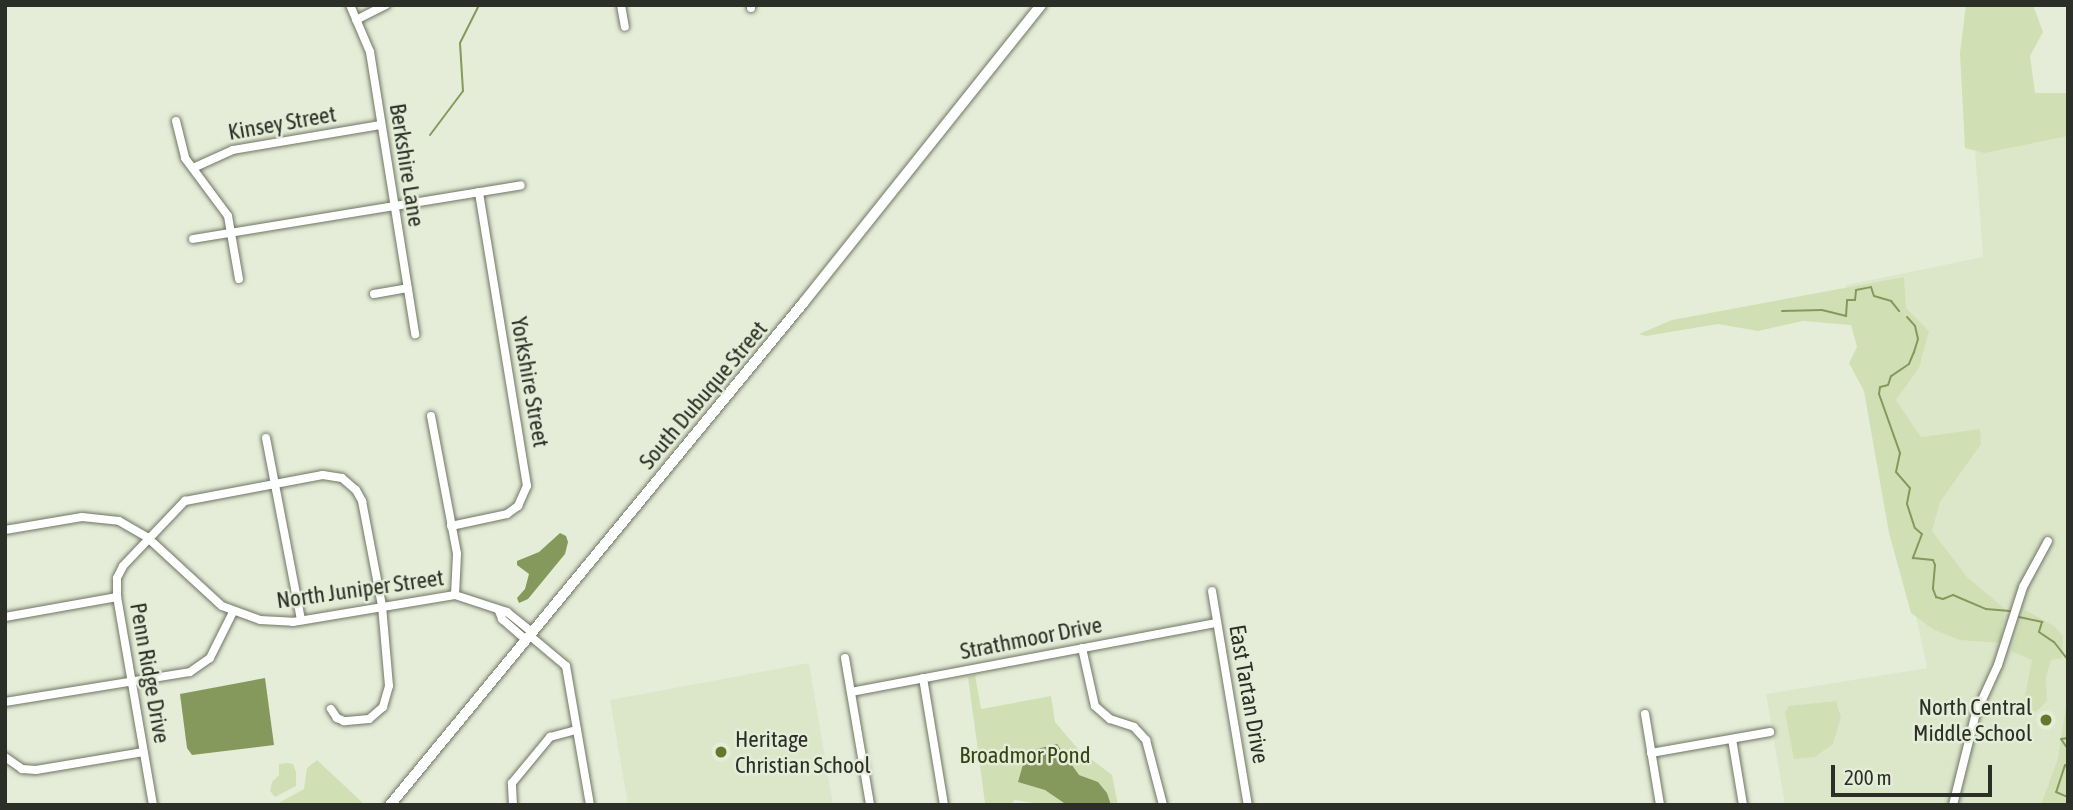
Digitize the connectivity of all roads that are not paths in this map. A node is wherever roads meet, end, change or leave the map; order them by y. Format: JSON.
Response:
{"nodes":[{"id":1,"x":350,"y":5,"type":"edge"},
{"id":2,"x":386,"y":5,"type":"edge"},
{"id":3,"x":621,"y":5,"type":"edge"},
{"id":4,"x":1041,"y":5,"type":"edge"},
{"id":5,"x":356,"y":20,"type":"junction"},
{"id":6,"x":625,"y":27,"type":"dead end"},
{"id":7,"x":176,"y":121,"type":"dead end"},
{"id":8,"x":381,"y":125,"type":"junction"},
{"id":9,"x":193,"y":168,"type":"junction"},
{"id":10,"x":521,"y":185,"type":"dead end"},
{"id":11,"x":479,"y":192,"type":"junction"},
{"id":12,"x":394,"y":206,"type":"junction"},
{"id":13,"x":232,"y":232,"type":"junction"},
{"id":14,"x":193,"y":239,"type":"dead end"},
{"id":15,"x":239,"y":279,"type":"dead end"},
{"id":16,"x":407,"y":288,"type":"junction"},
{"id":17,"x":374,"y":294,"type":"dead end"},
{"id":18,"x":415,"y":334,"type":"dead end"},
{"id":19,"x":431,"y":416,"type":"dead end"},
{"id":20,"x":266,"y":438,"type":"dead end"},
{"id":21,"x":276,"y":483,"type":"junction"},
{"id":22,"x":452,"y":526,"type":"junction"},
{"id":23,"x":5,"y":530,"type":"edge"},
{"id":24,"x":148,"y":538,"type":"junction"},
{"id":25,"x":2048,"y":541,"type":"dead end"},
{"id":26,"x":1212,"y":591,"type":"dead end"},
{"id":27,"x":455,"y":594,"type":"junction"},
{"id":28,"x":117,"y":597,"type":"junction"},
{"id":29,"x":382,"y":606,"type":"junction"},
{"id":30,"x":233,"y":612,"type":"junction"},
{"id":31,"x":5,"y":617,"type":"edge"},
{"id":32,"x":301,"y":620,"type":"junction"},
{"id":33,"x":1217,"y":623,"type":"junction"},
{"id":34,"x":529,"y":635,"type":"junction"},
{"id":35,"x":1082,"y":648,"type":"junction"},
{"id":36,"x":845,"y":658,"type":"dead end"},
{"id":37,"x":923,"y":678,"type":"junction"},
{"id":38,"x":131,"y":681,"type":"junction"},
{"id":39,"x":851,"y":692,"type":"junction"},
{"id":40,"x":5,"y":702,"type":"edge"},
{"id":41,"x":331,"y":709,"type":"dead end"},
{"id":42,"x":1645,"y":714,"type":"dead end"},
{"id":43,"x":577,"y":730,"type":"junction"},
{"id":44,"x":1770,"y":732,"type":"dead end"},
{"id":45,"x":1732,"y":739,"type":"junction"},
{"id":46,"x":144,"y":752,"type":"junction"},
{"id":47,"x":1651,"y":753,"type":"junction"},
{"id":48,"x":5,"y":757,"type":"edge"},
{"id":49,"x":153,"y":805,"type":"edge"},
{"id":50,"x":390,"y":805,"type":"edge"},
{"id":51,"x":513,"y":805,"type":"edge"},
{"id":52,"x":590,"y":805,"type":"edge"},
{"id":53,"x":870,"y":805,"type":"edge"},
{"id":54,"x":944,"y":805,"type":"edge"},
{"id":55,"x":1163,"y":805,"type":"edge"},
{"id":56,"x":1248,"y":805,"type":"edge"},
{"id":57,"x":1660,"y":805,"type":"edge"},
{"id":58,"x":1743,"y":805,"type":"edge"},
{"id":59,"x":1953,"y":805,"type":"edge"}],
"edges":[{"from":1,"to":5,"type":"street","name":"Berkshire Lane"},
{"from":2,"to":5,"type":"street"},
{"from":3,"to":6,"type":"street"},
{"from":4,"to":34,"type":"main road","name":"South Dubuque Street"},
{"from":5,"to":8,"type":"street","name":"Berkshire Lane"},
{"from":7,"to":9,"type":"street"},
{"from":8,"to":9,"type":"street","name":"Kinsey Street"},
{"from":8,"to":12,"type":"street","name":"Berkshire Lane"},
{"from":9,"to":13,"type":"street"},
{"from":10,"to":11,"type":"street"},
{"from":11,"to":12,"type":"street"},
{"from":11,"to":22,"type":"street","name":"Yorkshire Street"},
{"from":12,"to":13,"type":"street"},
{"from":12,"to":16,"type":"street","name":"Berkshire Lane"},
{"from":13,"to":14,"type":"street"},
{"from":13,"to":15,"type":"street"},
{"from":16,"to":17,"type":"street"},
{"from":16,"to":18,"type":"street","name":"Berkshire Lane"},
{"from":19,"to":22,"type":"street"},
{"from":20,"to":21,"type":"street"},
{"from":21,"to":24,"type":"street","name":"Penn Ridge Drive"},
{"from":21,"to":29,"type":"street","name":"Penn Ridge Drive"},
{"from":21,"to":32,"type":"street"},
{"from":22,"to":27,"type":"street"},
{"from":23,"to":24,"type":"street","name":"North Juniper Street"},
{"from":24,"to":28,"type":"street","name":"Penn Ridge Drive"},
{"from":24,"to":30,"type":"street","name":"North Juniper Street"},
{"from":25,"to":59,"type":"street"},
{"from":26,"to":33,"type":"street","name":"East Tartan Drive"},
{"from":27,"to":29,"type":"street","name":"North Juniper Street"},
{"from":27,"to":34,"type":"street","name":"North Juniper Street"},
{"from":28,"to":31,"type":"street"},
{"from":28,"to":38,"type":"street","name":"Penn Ridge Drive"},
{"from":29,"to":32,"type":"street","name":"North Juniper Street"},
{"from":29,"to":41,"type":"street"},
{"from":30,"to":32,"type":"street","name":"North Juniper Street"},
{"from":30,"to":38,"type":"street"},
{"from":33,"to":35,"type":"street","name":"Strathmoor Drive"},
{"from":33,"to":56,"type":"street","name":"East Tartan Drive"},
{"from":34,"to":43,"type":"street","name":"North Juniper Street"},
{"from":34,"to":50,"type":"main road","name":"South Dubuque Street"},
{"from":35,"to":37,"type":"street","name":"Strathmoor Drive"},
{"from":35,"to":55,"type":"street"},
{"from":36,"to":39,"type":"street"},
{"from":37,"to":39,"type":"street","name":"Strathmoor Drive"},
{"from":37,"to":54,"type":"street"},
{"from":38,"to":40,"type":"street"},
{"from":38,"to":46,"type":"street","name":"Penn Ridge Drive"},
{"from":39,"to":53,"type":"street"},
{"from":42,"to":47,"type":"street"},
{"from":43,"to":51,"type":"street"},
{"from":43,"to":52,"type":"street","name":"North Juniper Street"},
{"from":44,"to":45,"type":"street"},
{"from":45,"to":47,"type":"street"},
{"from":45,"to":58,"type":"street"},
{"from":46,"to":48,"type":"street"},
{"from":46,"to":49,"type":"street","name":"Penn Ridge Drive"},
{"from":47,"to":57,"type":"street"}]}
